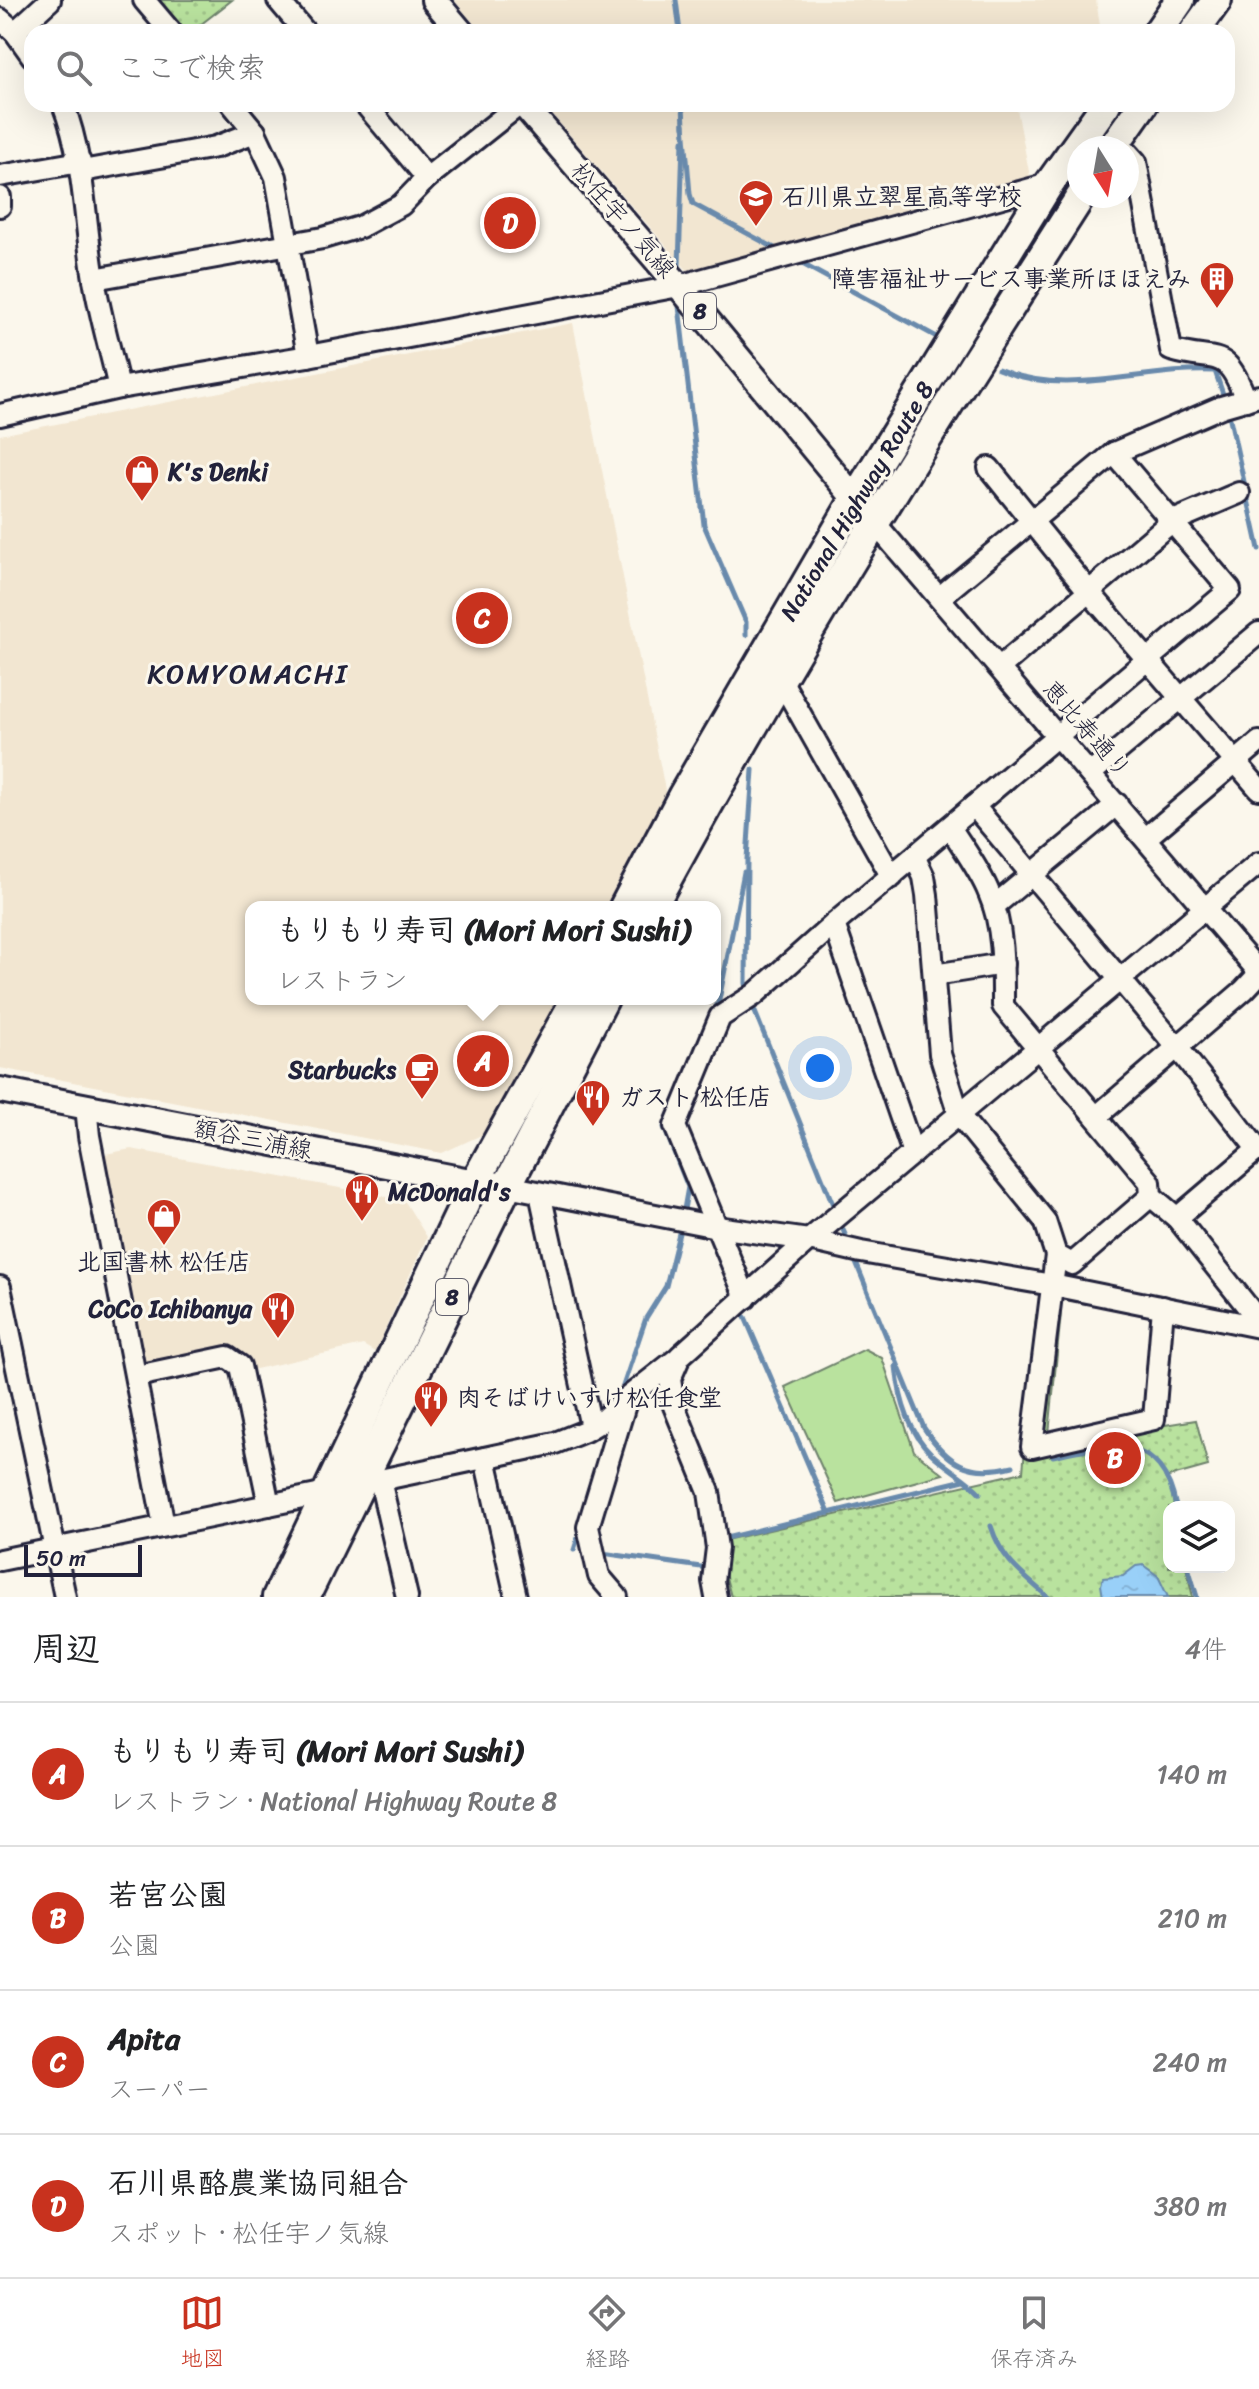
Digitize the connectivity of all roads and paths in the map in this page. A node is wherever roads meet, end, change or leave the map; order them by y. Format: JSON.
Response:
{"nodes":[{"id":1,"x":50,"y":0,"type":"edge"},
{"id":2,"x":144,"y":0,"type":"edge"},
{"id":3,"x":278,"y":0,"type":"edge"},
{"id":4,"x":434,"y":0,"type":"edge"},
{"id":5,"x":1180,"y":0,"type":"edge"},
{"id":6,"x":1217,"y":0,"type":"edge"},
{"id":7,"x":164,"y":24,"type":"edge"},
{"id":8,"x":298,"y":24,"type":"edge"},
{"id":9,"x":454,"y":24,"type":"edge"},
{"id":10,"x":1164,"y":24,"type":"edge"},
{"id":11,"x":1200,"y":24,"type":"edge"},
{"id":12,"x":7,"y":25,"type":"edge"},
{"id":13,"x":24,"y":46,"type":"edge"},
{"id":14,"x":66,"y":112,"type":"edge"},
{"id":15,"x":239,"y":112,"type":"edge"},
{"id":16,"x":372,"y":112,"type":"edge"},
{"id":17,"x":512,"y":112,"type":"edge"},
{"id":18,"x":529,"y":112,"type":"edge"},
{"id":19,"x":1100,"y":112,"type":"edge"},
{"id":20,"x":1139,"y":112,"type":"edge"},
{"id":21,"x":255,"y":132,"type":"junction"},
{"id":22,"x":1126,"y":136,"type":"edge"},
{"id":23,"x":81,"y":167,"type":"junction"},
{"id":24,"x":0,"y":176,"type":"edge"},
{"id":25,"x":427,"y":178,"type":"junction"},
{"id":26,"x":1139,"y":178,"type":"edge"},
{"id":27,"x":1049,"y":184,"type":"junction"},
{"id":28,"x":0,"y":197,"type":"edge"},
{"id":29,"x":0,"y":206,"type":"edge"},
{"id":30,"x":1073,"y":208,"type":"edge"},
{"id":31,"x":288,"y":244,"type":"junction"},
{"id":32,"x":94,"y":279,"type":"junction"},
{"id":33,"x":679,"y":286,"type":"junction"},
{"id":34,"x":308,"y":356,"type":"junction"},
{"id":35,"x":119,"y":388,"type":"junction"},
{"id":36,"x":1240,"y":402,"type":"edge"},
{"id":37,"x":0,"y":415,"type":"edge"},
{"id":38,"x":1114,"y":453,"type":"junction"},
{"id":39,"x":989,"y":468,"type":"dead end"},
{"id":40,"x":1239,"y":493,"type":"dead end"},
{"id":41,"x":855,"y":499,"type":"junction"},
{"id":42,"x":1030,"y":520,"type":"junction"},
{"id":43,"x":874,"y":522,"type":"junction"},
{"id":44,"x":1171,"y":522,"type":"junction"},
{"id":45,"x":1090,"y":593,"type":"junction"},
{"id":46,"x":940,"y":597,"type":"junction"},
{"id":47,"x":1259,"y":633,"type":"edge"},
{"id":48,"x":1148,"y":660,"type":"junction"},
{"id":49,"x":1000,"y":667,"type":"junction"},
{"id":50,"x":781,"y":680,"type":"junction"},
{"id":51,"x":1180,"y":698,"type":"junction"},
{"id":52,"x":1057,"y":736,"type":"junction"},
{"id":53,"x":1259,"y":742,"type":"edge"},
{"id":54,"x":1235,"y":762,"type":"junction"},
{"id":55,"x":1090,"y":774,"type":"junction"},
{"id":56,"x":1259,"y":789,"type":"edge"},
{"id":57,"x":1117,"y":804,"type":"junction"},
{"id":58,"x":974,"y":806,"type":"junction"},
{"id":59,"x":950,"y":827,"type":"junction"},
{"id":60,"x":1146,"y":838,"type":"junction"},
{"id":61,"x":915,"y":858,"type":"junction"},
{"id":62,"x":1259,"y":863,"type":"edge"},
{"id":63,"x":1031,"y":876,"type":"junction"},
{"id":64,"x":892,"y":877,"type":"junction"},
{"id":65,"x":627,"y":901,"type":"edge"},
{"id":66,"x":655,"y":901,"type":"edge"},
{"id":67,"x":994,"y":906,"type":"junction"},
{"id":68,"x":1205,"y":907,"type":"junction"},
{"id":69,"x":834,"y":924,"type":"junction"},
{"id":70,"x":1003,"y":964,"type":"junction"},
{"id":71,"x":1259,"y":973,"type":"edge"},
{"id":72,"x":934,"y":975,"type":"junction"},
{"id":73,"x":1120,"y":978,"type":"junction"},
{"id":74,"x":573,"y":1005,"type":"edge"},
{"id":75,"x":601,"y":1005,"type":"edge"},
{"id":76,"x":1037,"y":1047,"type":"junction"},
{"id":77,"x":1177,"y":1047,"type":"junction"},
{"id":78,"x":0,"y":1090,"type":"edge"},
{"id":79,"x":86,"y":1106,"type":"junction"},
{"id":80,"x":959,"y":1115,"type":"junction"},
{"id":81,"x":1096,"y":1117,"type":"junction"},
{"id":82,"x":1258,"y":1150,"type":"edge"},
{"id":83,"x":913,"y":1153,"type":"junction"},
{"id":84,"x":475,"y":1182,"type":"junction"},
{"id":85,"x":507,"y":1186,"type":"junction"},
{"id":86,"x":540,"y":1193,"type":"junction"},
{"id":87,"x":1151,"y":1196,"type":"junction"},
{"id":88,"x":1177,"y":1218,"type":"junction"},
{"id":89,"x":717,"y":1227,"type":"junction"},
{"id":90,"x":809,"y":1240,"type":"junction"},
{"id":91,"x":1056,"y":1255,"type":"junction"},
{"id":92,"x":1052,"y":1285,"type":"junction"},
{"id":93,"x":0,"y":1287,"type":"edge"},
{"id":94,"x":746,"y":1298,"type":"junction"},
{"id":95,"x":1163,"y":1307,"type":"junction"},
{"id":96,"x":1259,"y":1324,"type":"edge"},
{"id":97,"x":4,"y":1327,"type":"edge"},
{"id":98,"x":680,"y":1356,"type":"junction"},
{"id":99,"x":137,"y":1376,"type":"junction"},
{"id":100,"x":627,"y":1398,"type":"junction"},
{"id":101,"x":591,"y":1427,"type":"junction"},
{"id":102,"x":485,"y":1458,"type":"junction"},
{"id":103,"x":373,"y":1476,"type":"junction"},
{"id":104,"x":327,"y":1493,"type":"junction"},
{"id":105,"x":269,"y":1505,"type":"junction"},
{"id":106,"x":164,"y":1526,"type":"junction"},
{"id":107,"x":55,"y":1548,"type":"junction"},
{"id":108,"x":0,"y":1560,"type":"edge"},
{"id":109,"x":714,"y":1589,"type":"edge"},
{"id":110,"x":65,"y":1597,"type":"edge"},
{"id":111,"x":277,"y":1597,"type":"edge"},
{"id":112,"x":305,"y":1597,"type":"edge"},
{"id":113,"x":407,"y":1597,"type":"edge"},
{"id":114,"x":516,"y":1597,"type":"edge"},
{"id":115,"x":617,"y":1597,"type":"edge"}],
"edges":[{"from":1,"to":12,"type":"street"},
{"from":2,"to":7,"type":"street"},
{"from":3,"to":8,"type":"street"},
{"from":4,"to":9,"type":"main road"},
{"from":5,"to":10,"type":"highway"},
{"from":6,"to":11,"type":"highway"},
{"from":12,"to":13,"type":"street"},
{"from":14,"to":23,"type":"street"},
{"from":15,"to":21,"type":"street"},
{"from":16,"to":25,"type":"street"},
{"from":17,"to":25,"type":"street"},
{"from":18,"to":33,"type":"main road","name":"松任宇ノ気線","number":"8"},
{"from":19,"to":27,"type":"highway","name":"National Highway Route 8"},
{"from":20,"to":22,"type":"highway"},
{"from":21,"to":23,"type":"street"},
{"from":21,"to":31,"type":"street"},
{"from":23,"to":24,"type":"street"},
{"from":23,"to":32,"type":"street"},
{"from":25,"to":31,"type":"street"},
{"from":26,"to":36,"type":"street"},
{"from":27,"to":33,"type":"street"},
{"from":27,"to":41,"type":"highway","name":"National Highway Route 8"},
{"from":28,"to":29,"type":"street"},
{"from":30,"to":43,"type":"highway","name":"National Highway Route 8"},
{"from":31,"to":32,"type":"street"},
{"from":31,"to":34,"type":"street"},
{"from":32,"to":35,"type":"street"},
{"from":33,"to":34,"type":"street"},
{"from":33,"to":41,"type":"main road","name":"松任宇ノ気線","number":"8"},
{"from":34,"to":35,"type":"street"},
{"from":35,"to":37,"type":"street"},
{"from":36,"to":38,"type":"street"},
{"from":38,"to":42,"type":"street"},
{"from":38,"to":44,"type":"street"},
{"from":39,"to":42,"type":"street"},
{"from":40,"to":44,"type":"street"},
{"from":41,"to":43,"type":"main road","name":"松任宇ノ気線","number":"8"},
{"from":41,"to":65,"type":"highway","name":"National Highway Route 8"},
{"from":42,"to":45,"type":"street"},
{"from":42,"to":46,"type":"street"},
{"from":43,"to":46,"type":"street","name":"恵比寿通り"},
{"from":43,"to":50,"type":"highway","name":"National Highway Route 8"},
{"from":44,"to":45,"type":"street"},
{"from":44,"to":48,"type":"street"},
{"from":45,"to":48,"type":"street"},
{"from":45,"to":49,"type":"street"},
{"from":46,"to":49,"type":"street","name":"恵比寿通り"},
{"from":47,"to":51,"type":"street"},
{"from":48,"to":51,"type":"street"},
{"from":48,"to":52,"type":"street"},
{"from":49,"to":52,"type":"street","name":"恵比寿通り"},
{"from":50,"to":64,"type":"street"},
{"from":50,"to":66,"type":"highway","name":"National Highway Route 8"},
{"from":51,"to":54,"type":"street"},
{"from":51,"to":55,"type":"street"},
{"from":52,"to":55,"type":"street","name":"恵比寿通り"},
{"from":52,"to":58,"type":"street"},
{"from":53,"to":54,"type":"street"},
{"from":54,"to":56,"type":"street"},
{"from":54,"to":60,"type":"street"},
{"from":55,"to":57,"type":"street","name":"恵比寿通り"},
{"from":57,"to":60,"type":"street","name":"恵比寿通り"},
{"from":57,"to":63,"type":"street"},
{"from":58,"to":59,"type":"street"},
{"from":58,"to":63,"type":"street"},
{"from":59,"to":61,"type":"street"},
{"from":59,"to":67,"type":"street"},
{"from":60,"to":68,"type":"street","name":"恵比寿通り"},
{"from":61,"to":64,"type":"street"},
{"from":61,"to":72,"type":"street"},
{"from":62,"to":68,"type":"street"},
{"from":63,"to":67,"type":"street"},
{"from":63,"to":73,"type":"street"},
{"from":64,"to":69,"type":"street"},
{"from":67,"to":70,"type":"street"},
{"from":68,"to":71,"type":"street","name":"恵比寿通り"},
{"from":68,"to":73,"type":"street"},
{"from":69,"to":83,"type":"street"},
{"from":69,"to":89,"type":"street"},
{"from":70,"to":72,"type":"street"},
{"from":70,"to":76,"type":"street"},
{"from":71,"to":77,"type":"street"},
{"from":72,"to":80,"type":"street"},
{"from":73,"to":76,"type":"street"},
{"from":73,"to":77,"type":"street"},
{"from":74,"to":84,"type":"highway","number":"8"},
{"from":75,"to":85,"type":"highway","number":"8"},
{"from":76,"to":80,"type":"street"},
{"from":76,"to":81,"type":"street"},
{"from":77,"to":81,"type":"street"},
{"from":77,"to":82,"type":"street"},
{"from":78,"to":79,"type":"main road","name":"額谷三浦線"},
{"from":79,"to":84,"type":"main road","name":"額谷三浦線"},
{"from":79,"to":99,"type":"street"},
{"from":80,"to":83,"type":"street"},
{"from":80,"to":91,"type":"street"},
{"from":81,"to":87,"type":"street"},
{"from":82,"to":88,"type":"street"},
{"from":83,"to":90,"type":"street"},
{"from":84,"to":85,"type":"main road","name":"額谷三浦線"},
{"from":84,"to":104,"type":"highway","number":"8"},
{"from":85,"to":86,"type":"street"},
{"from":85,"to":103,"type":"highway","number":"8"},
{"from":86,"to":89,"type":"street"},
{"from":86,"to":101,"type":"street"},
{"from":87,"to":88,"type":"street"},
{"from":87,"to":91,"type":"street"},
{"from":88,"to":96,"type":"street"},
{"from":89,"to":90,"type":"street"},
{"from":89,"to":94,"type":"street"},
{"from":90,"to":92,"type":"street"},
{"from":90,"to":94,"type":"street"},
{"from":91,"to":92,"type":"street"},
{"from":92,"to":95,"type":"street"},
{"from":92,"to":95,"type":"street"},
{"from":93,"to":97,"type":"street"},
{"from":94,"to":98,"type":"street"},
{"from":95,"to":96,"type":"street"},
{"from":97,"to":107,"type":"street"},
{"from":98,"to":100,"type":"street"},
{"from":98,"to":109,"type":"street"},
{"from":99,"to":105,"type":"street"},
{"from":99,"to":106,"type":"street"},
{"from":100,"to":101,"type":"street"},
{"from":100,"to":115,"type":"street"},
{"from":101,"to":102,"type":"street"},
{"from":102,"to":103,"type":"street"},
{"from":102,"to":114,"type":"street"},
{"from":103,"to":112,"type":"highway","number":"8"},
{"from":103,"to":113,"type":"street"},
{"from":104,"to":105,"type":"street"},
{"from":104,"to":111,"type":"highway","number":"8"},
{"from":105,"to":106,"type":"street"},
{"from":106,"to":107,"type":"street"},
{"from":107,"to":108,"type":"street"},
{"from":107,"to":110,"type":"street"}]}
